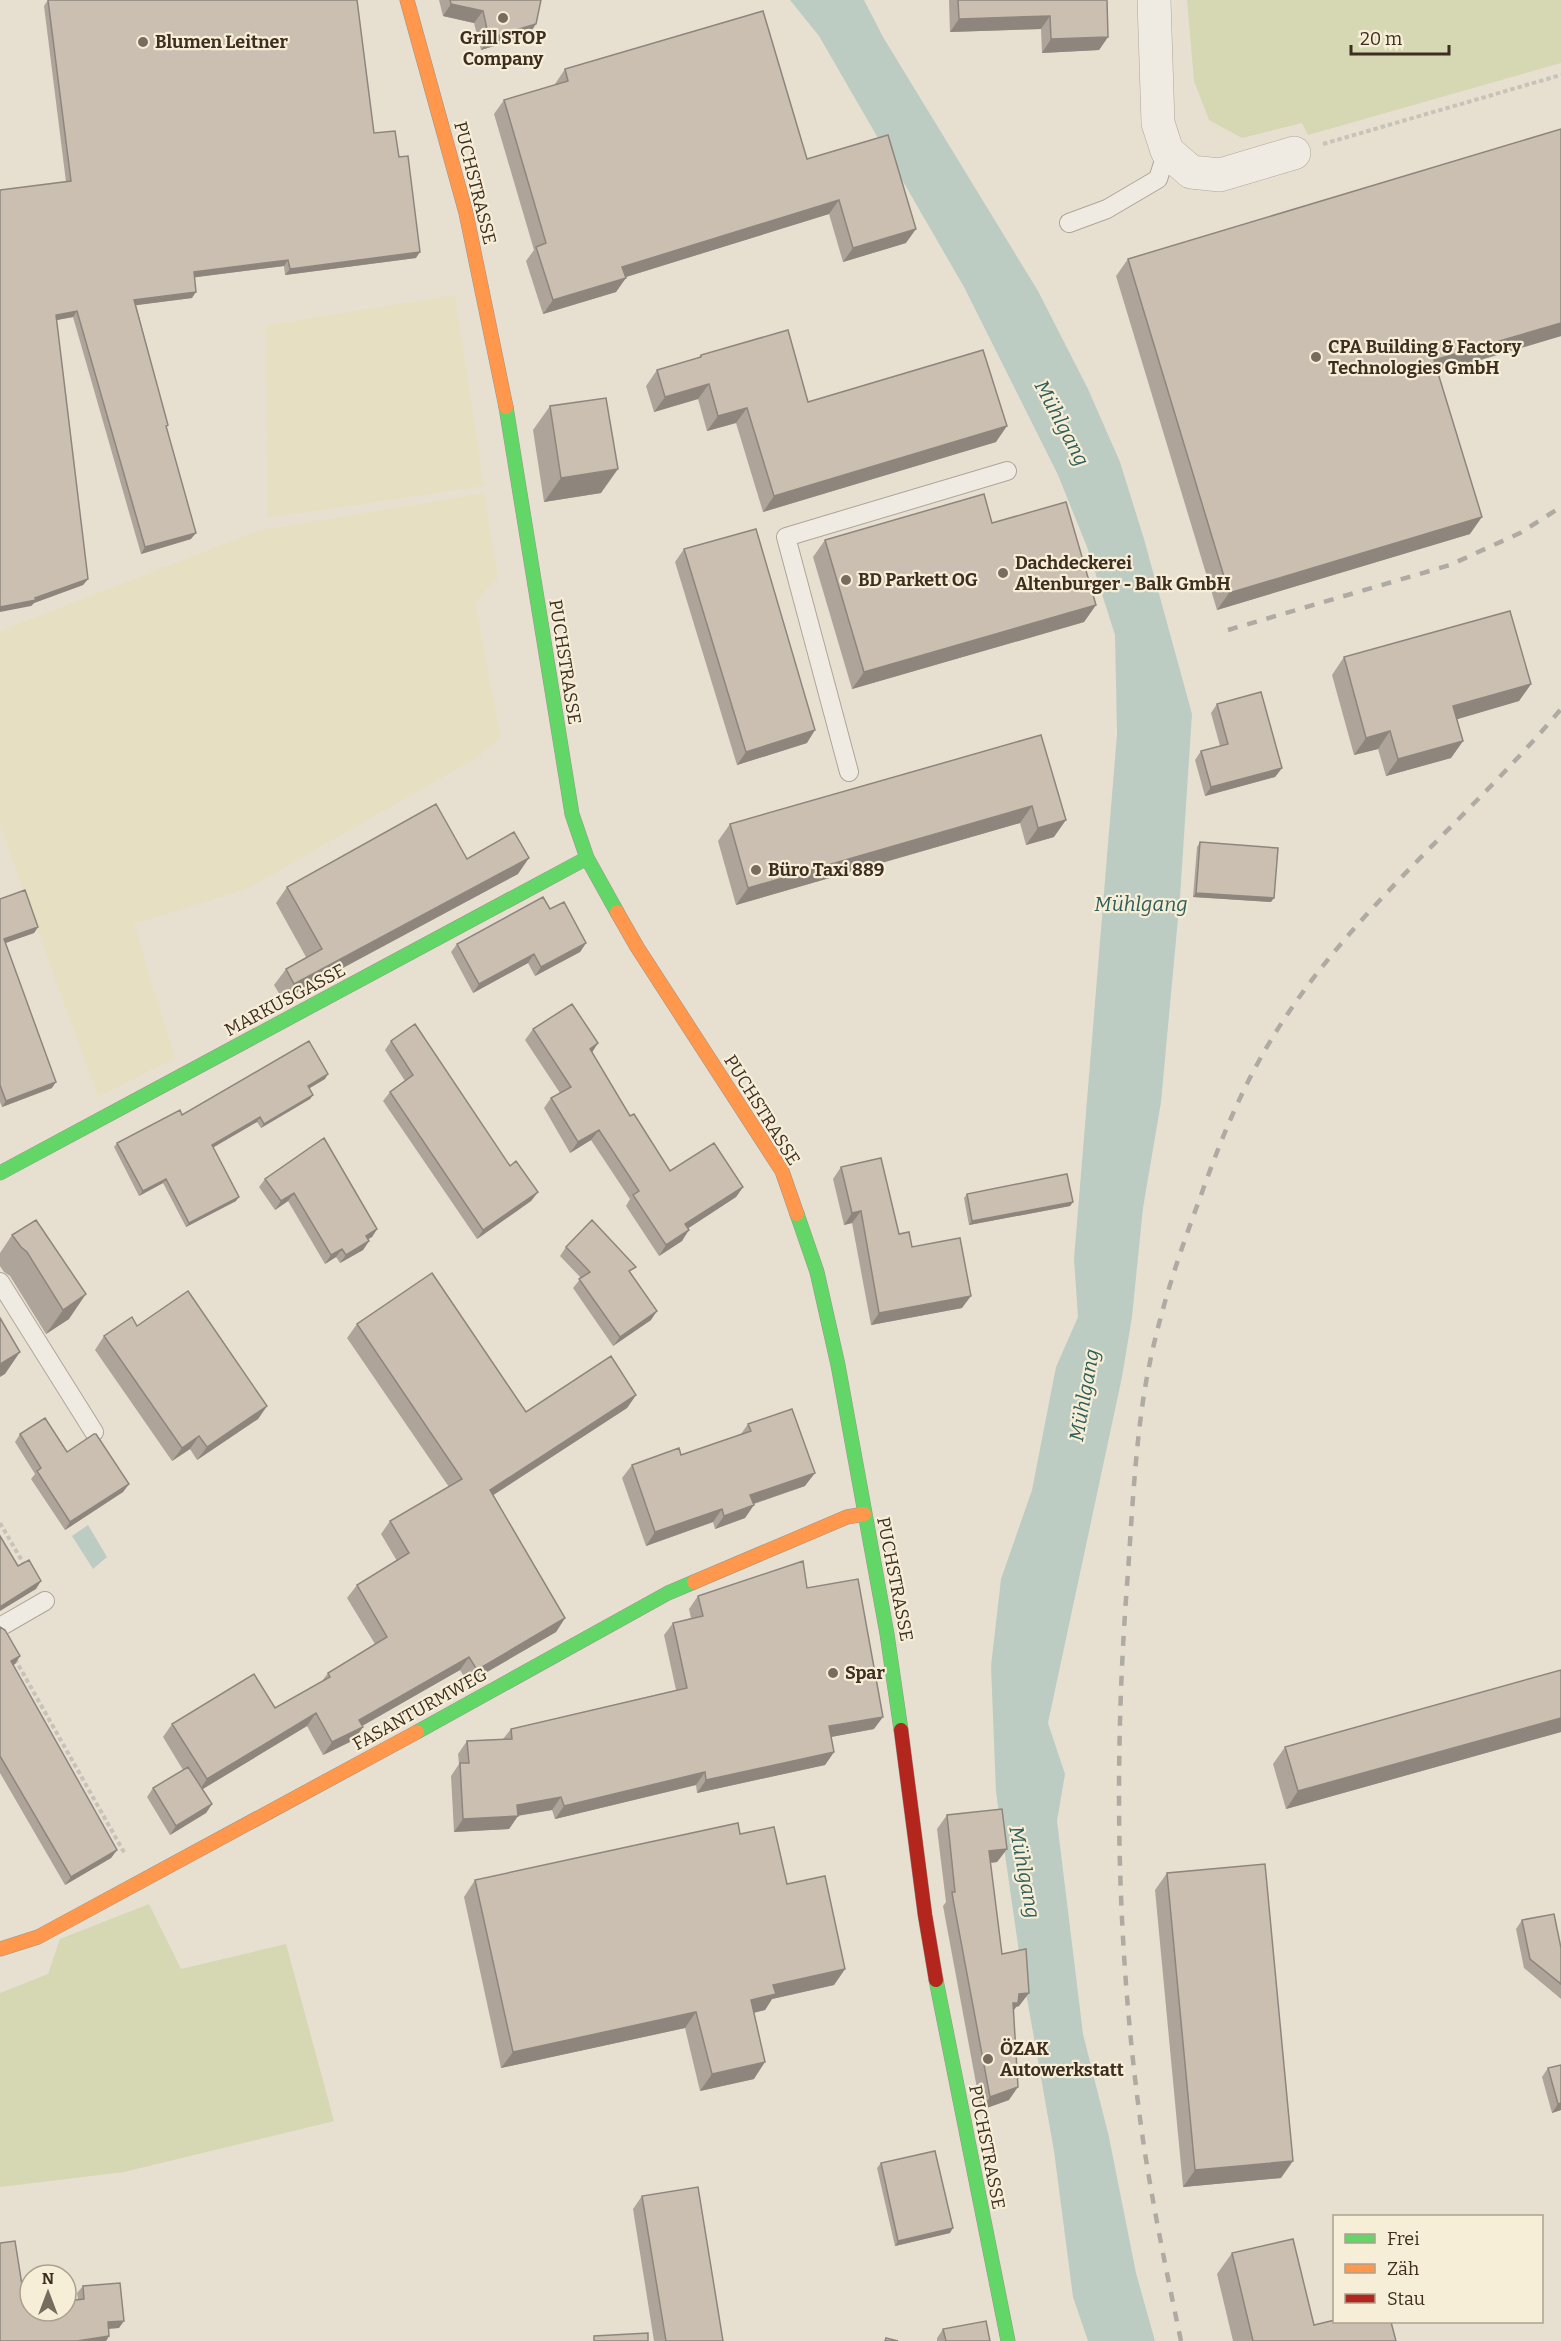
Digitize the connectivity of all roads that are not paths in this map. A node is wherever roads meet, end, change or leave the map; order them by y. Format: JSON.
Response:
{"nodes":[{"id":1,"x":406,"y":0,"type":"edge"},
{"id":2,"x":1154,"y":0,"type":"edge"},
{"id":3,"x":1167,"y":152,"type":"junction"},
{"id":4,"x":1294,"y":153,"type":"road end"},
{"id":5,"x":1069,"y":223,"type":"dead end"},
{"id":6,"x":1007,"y":471,"type":"dead end"},
{"id":7,"x":849,"y":772,"type":"dead end"},
{"id":8,"x":587,"y":858,"type":"junction"},
{"id":9,"x":0,"y":1173,"type":"edge"},
{"id":10,"x":0,"y":1282,"type":"edge"},
{"id":11,"x":94,"y":1432,"type":"edge"},
{"id":12,"x":864,"y":1514,"type":"junction"},
{"id":13,"x":45,"y":1600,"type":"road end"},
{"id":14,"x":0,"y":1627,"type":"edge"},
{"id":15,"x":0,"y":1949,"type":"edge"},
{"id":16,"x":1008,"y":2341,"type":"edge"}],
"edges":[{"from":1,"to":8,"type":"main road","name":"PUCHSTRASSE"},
{"from":2,"to":3,"type":"street"},
{"from":3,"to":4,"type":"street"},
{"from":3,"to":5,"type":"lane"},
{"from":6,"to":7,"type":"lane"},
{"from":8,"to":9,"type":"main road","name":"MARKUSGASSE"},
{"from":8,"to":12,"type":"main road","name":"PUCHSTRASSE"},
{"from":10,"to":11,"type":"lane"},
{"from":12,"to":15,"type":"main road","name":"FASANTURMWEG"},
{"from":12,"to":16,"type":"main road","name":"PUCHSTRASSE"},
{"from":13,"to":14,"type":"lane"}]}
